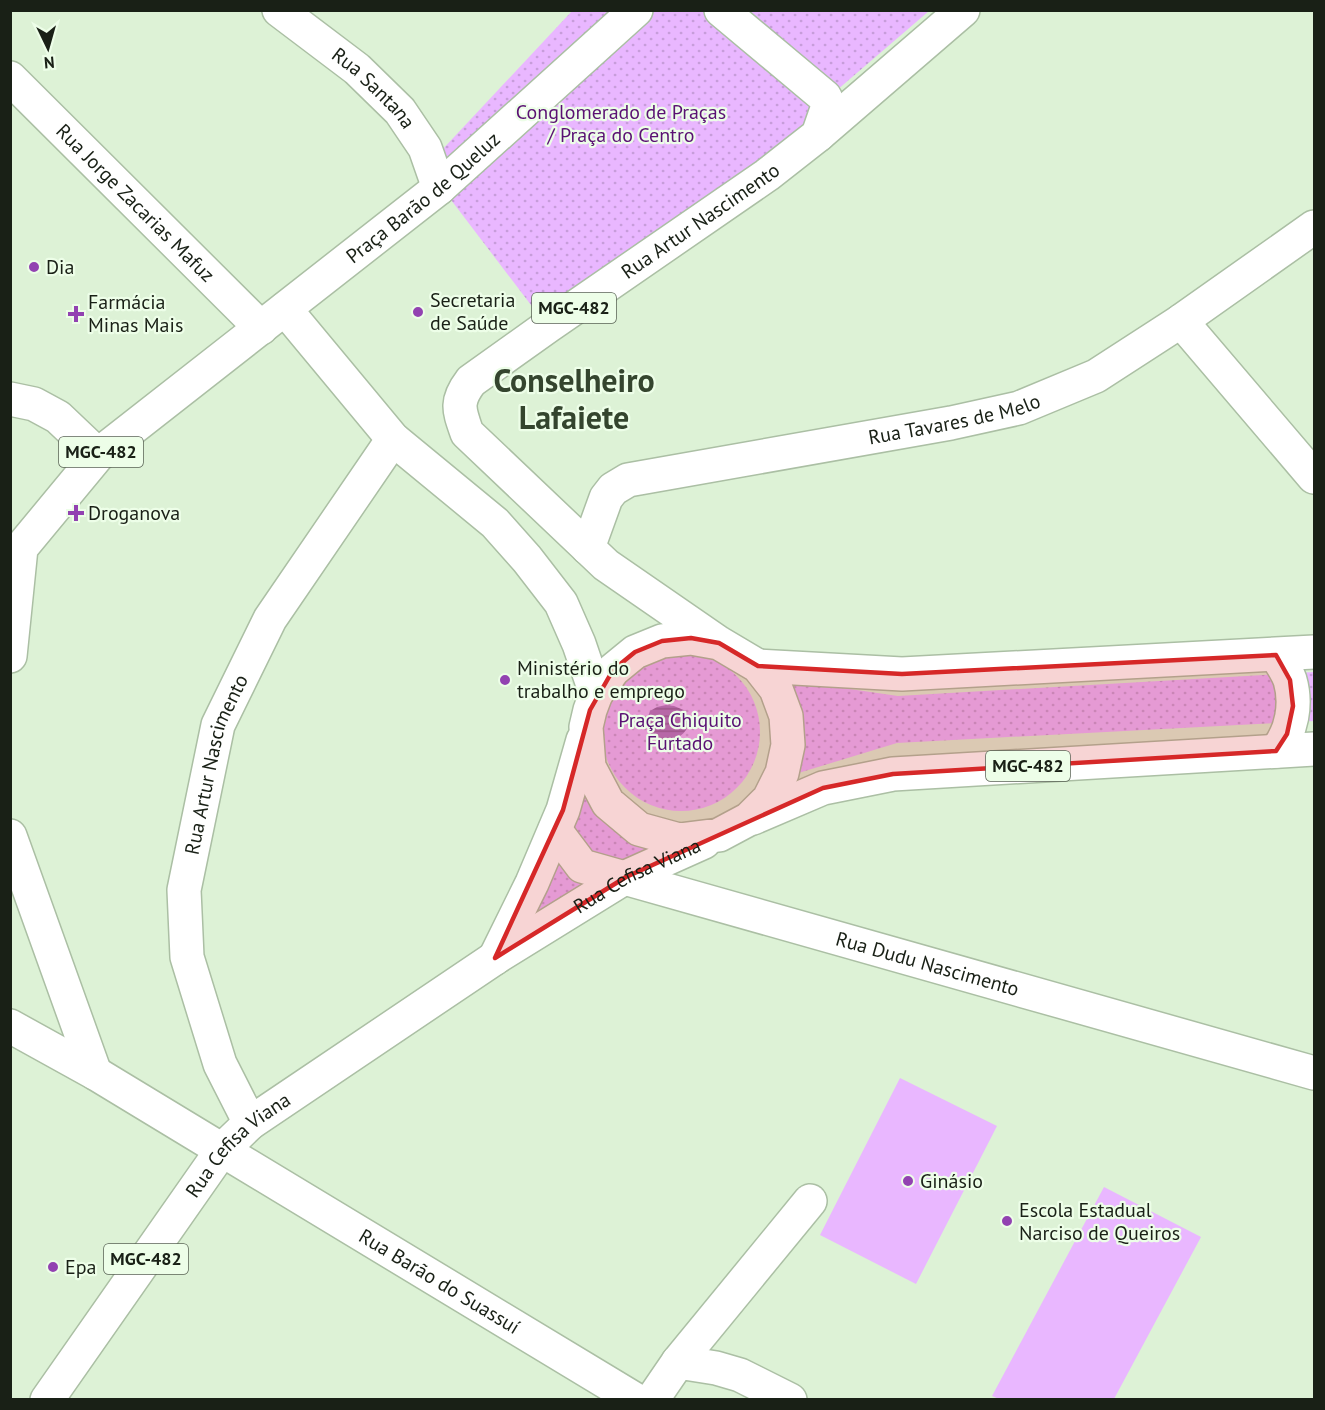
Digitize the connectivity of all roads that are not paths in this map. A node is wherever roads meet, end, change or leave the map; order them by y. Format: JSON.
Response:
{"nodes":[{"id":1,"x":279,"y":10,"type":"edge"},
{"id":2,"x":636,"y":10,"type":"edge"},
{"id":3,"x":721,"y":10,"type":"edge"},
{"id":4,"x":963,"y":10,"type":"edge"},
{"id":5,"x":10,"y":78,"type":"edge"},
{"id":6,"x":818,"y":135,"type":"junction"},
{"id":7,"x":439,"y":188,"type":"junction"},
{"id":8,"x":1314,"y":226,"type":"edge"},
{"id":9,"x":273,"y":318,"type":"junction"},
{"id":10,"x":1181,"y":321,"type":"junction"},
{"id":11,"x":10,"y":399,"type":"edge"},
{"id":12,"x":393,"y":439,"type":"junction"},
{"id":13,"x":98,"y":455,"type":"junction"},
{"id":14,"x":1314,"y":477,"type":"edge"},
{"id":15,"x":588,"y":548,"type":"junction"},
{"id":16,"x":16,"y":553,"type":"edge"},
{"id":17,"x":12,"y":637,"type":"edge"},
{"id":18,"x":719,"y":643,"type":"junction"},
{"id":19,"x":1314,"y":652,"type":"edge"},
{"id":20,"x":1276,"y":655,"type":"junction"},
{"id":21,"x":758,"y":666,"type":"junction"},
{"id":22,"x":596,"y":693,"type":"junction"},
{"id":23,"x":586,"y":727,"type":"junction"},
{"id":24,"x":1314,"y":749,"type":"edge"},
{"id":25,"x":1276,"y":751,"type":"junction"},
{"id":26,"x":748,"y":819,"type":"junction"},
{"id":27,"x":555,"y":830,"type":"junction"},
{"id":28,"x":719,"y":835,"type":"junction"},
{"id":29,"x":10,"y":836,"type":"edge"},
{"id":30,"x":626,"y":877,"type":"junction"},
{"id":31,"x":495,"y":958,"type":"junction"},
{"id":32,"x":10,"y":1026,"type":"edge"},
{"id":33,"x":1314,"y":1072,"type":"edge"},
{"id":34,"x":95,"y":1073,"type":"junction"},
{"id":35,"x":238,"y":1142,"type":"junction"},
{"id":36,"x":810,"y":1201,"type":"dead end"},
{"id":37,"x":678,"y":1362,"type":"junction"},
{"id":38,"x":47,"y":1400,"type":"edge"},
{"id":39,"x":636,"y":1400,"type":"edge"},
{"id":40,"x":651,"y":1400,"type":"edge"},
{"id":41,"x":790,"y":1400,"type":"edge"}],
"edges":[{"from":1,"to":7,"type":"main road","name":"Rua Santana"},
{"from":2,"to":7,"type":"main road","name":"Praça Barão de Queluz","number":"MGC-482"},
{"from":3,"to":6,"type":"main road"},
{"from":4,"to":6,"type":"main road","name":"Rua Artur Nascimento"},
{"from":5,"to":9,"type":"main road","name":"Rua Jorge Zacarias Mafuz"},
{"from":6,"to":15,"type":"main road","name":"Rua Artur Nascimento","number":"MGC-482"},
{"from":7,"to":9,"type":"main road","name":"Praça Barão de Queluz","number":"MGC-482"},
{"from":8,"to":10,"type":"main road","name":"Rua Tavares de Melo"},
{"from":9,"to":12,"type":"main road","name":"Rua Jorge Zacarias Mafuz"},
{"from":9,"to":13,"type":"main road","number":"MGC-482"},
{"from":10,"to":14,"type":"main road"},
{"from":10,"to":15,"type":"main road","name":"Rua Tavares de Melo"},
{"from":11,"to":13,"type":"main road"},
{"from":12,"to":22,"type":"main road","name":"Rua Jorge Zacarias Mafuz"},
{"from":12,"to":35,"type":"main road","name":"Rua Artur Nascimento"},
{"from":13,"to":16,"type":"main road","number":"MGC-482"},
{"from":15,"to":18,"type":"main road","number":"MGC-482"},
{"from":16,"to":17,"type":"main road","number":"MGC-482"},
{"from":18,"to":21,"type":"main road","number":"MGC-482"},
{"from":18,"to":22,"type":"main road","number":"MGC-482"},
{"from":19,"to":20,"type":"main road","number":"MGC-482"},
{"from":20,"to":21,"type":"main road","number":"MGC-482"},
{"from":20,"to":25,"type":"main road"},
{"from":21,"to":26,"type":"main road","number":"MGC-482"},
{"from":22,"to":23,"type":"main road","number":"MGC-482"},
{"from":23,"to":27,"type":"main road","name":"Rua Cefisa Viana"},
{"from":23,"to":28,"type":"main road","number":"MGC-482"},
{"from":24,"to":25,"type":"main road","number":"MGC-482"},
{"from":25,"to":26,"type":"main road","number":"MGC-482"},
{"from":26,"to":28,"type":"main road","number":"MGC-482"},
{"from":27,"to":30,"type":"main road","name":"Rua Dudu Nascimento"},
{"from":27,"to":31,"type":"main road","name":"Rua Cefisa Viana"},
{"from":28,"to":30,"type":"main road","name":"Rua Cefisa Viana","number":"MGC-482"},
{"from":29,"to":34,"type":"main road"},
{"from":30,"to":31,"type":"main road","name":"Rua Cefisa Viana","number":"MGC-482"},
{"from":30,"to":33,"type":"main road","name":"Rua Dudu Nascimento"},
{"from":31,"to":35,"type":"main road","name":"Rua Cefisa Viana","number":"MGC-482"},
{"from":32,"to":34,"type":"main road","name":"Rua Barão do Suassuí"},
{"from":34,"to":35,"type":"main road","name":"Rua Barão do Suassuí"},
{"from":35,"to":38,"type":"main road","name":"Rua Cefisa Viana","number":"MGC-482"},
{"from":35,"to":39,"type":"main road","name":"Rua Barão do Suassuí"},
{"from":36,"to":37,"type":"main road"},
{"from":37,"to":40,"type":"main road"},
{"from":37,"to":41,"type":"main road"}]}
